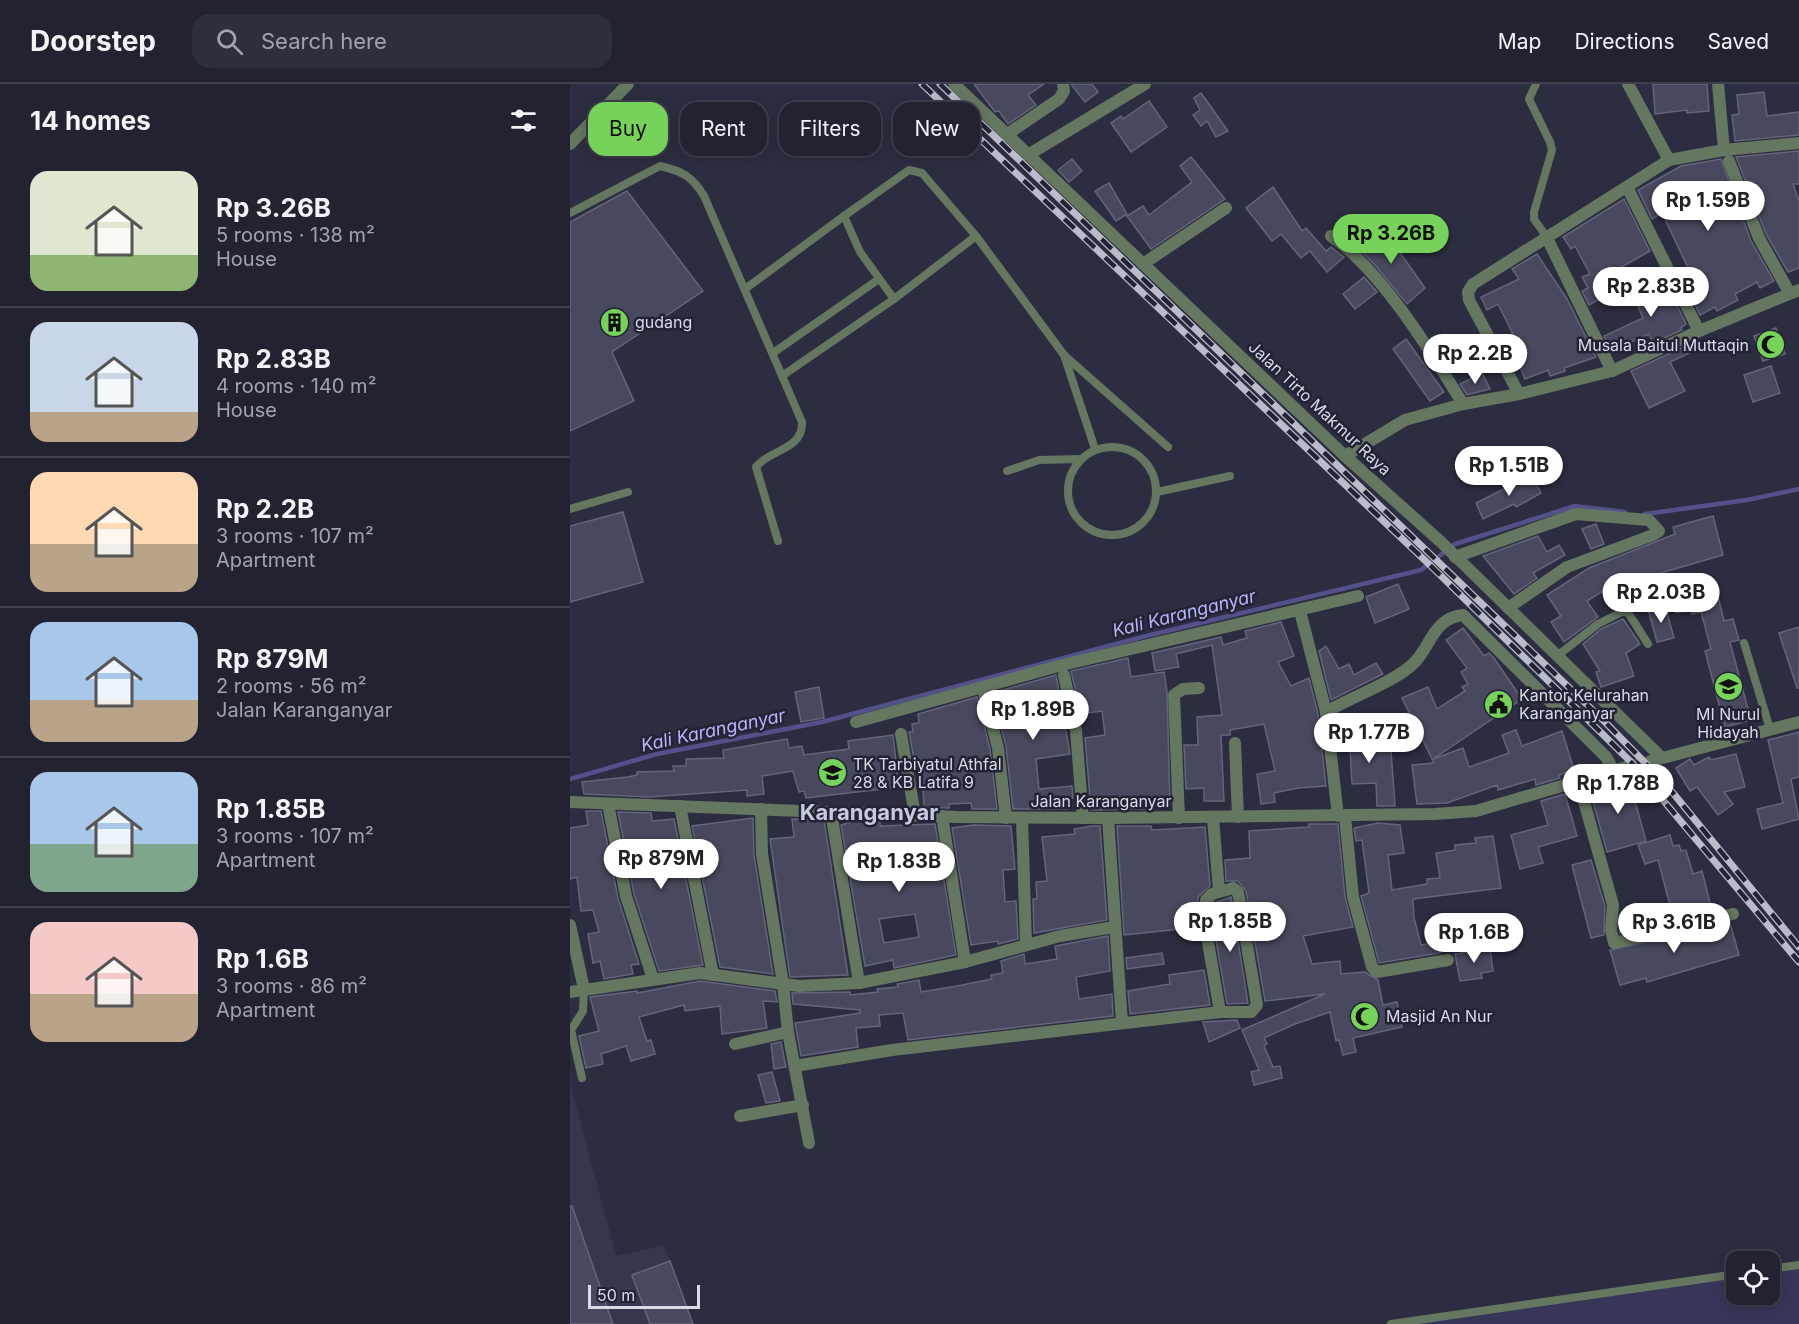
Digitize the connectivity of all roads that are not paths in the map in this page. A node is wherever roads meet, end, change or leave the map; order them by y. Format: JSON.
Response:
{"nodes":[{"id":1,"x":628,"y":84,"type":"edge"},
{"id":2,"x":954,"y":84,"type":"edge"},
{"id":3,"x":1063,"y":84,"type":"edge"},
{"id":4,"x":1145,"y":84,"type":"edge"},
{"id":5,"x":1536,"y":84,"type":"edge"},
{"id":6,"x":1628,"y":84,"type":"edge"},
{"id":7,"x":1718,"y":84,"type":"edge"},
{"id":8,"x":1006,"y":135,"type":"junction"},
{"id":9,"x":1799,"y":143,"type":"edge"},
{"id":10,"x":570,"y":144,"type":"edge"},
{"id":11,"x":1028,"y":155,"type":"junction"},
{"id":12,"x":1727,"y":156,"type":"junction"},
{"id":13,"x":1669,"y":160,"type":"junction"},
{"id":14,"x":1628,"y":187,"type":"junction"},
{"id":15,"x":1226,"y":208,"type":"dead end"},
{"id":16,"x":570,"y":213,"type":"edge"},
{"id":17,"x":844,"y":216,"type":"junction"},
{"id":18,"x":976,"y":236,"type":"junction"},
{"id":19,"x":1331,"y":236,"type":"dead end"},
{"id":20,"x":1546,"y":236,"type":"junction"},
{"id":21,"x":1143,"y":264,"type":"junction"},
{"id":22,"x":879,"y":279,"type":"junction"},
{"id":23,"x":745,"y":289,"type":"junction"},
{"id":24,"x":1794,"y":291,"type":"edge"},
{"id":25,"x":894,"y":299,"type":"junction"},
{"id":26,"x":1699,"y":330,"type":"junction"},
{"id":27,"x":773,"y":353,"type":"junction"},
{"id":28,"x":1064,"y":355,"type":"junction"},
{"id":29,"x":1612,"y":371,"type":"junction"},
{"id":30,"x":782,"y":376,"type":"junction"},
{"id":31,"x":1519,"y":394,"type":"junction"},
{"id":32,"x":1463,"y":404,"type":"junction"},
{"id":33,"x":1168,"y":447,"type":"dead end"},
{"id":34,"x":1095,"y":449,"type":"junction"},
{"id":35,"x":1345,"y":456,"type":"junction"},
{"id":36,"x":1081,"y":459,"type":"junction"},
{"id":37,"x":1006,"y":471,"type":"dead end"},
{"id":38,"x":1230,"y":476,"type":"dead end"},
{"id":39,"x":628,"y":492,"type":"dead end"},
{"id":40,"x":1157,"y":492,"type":"junction"},
{"id":41,"x":570,"y":509,"type":"edge"},
{"id":42,"x":778,"y":541,"type":"dead end"},
{"id":43,"x":1454,"y":555,"type":"junction"},
{"id":44,"x":1358,"y":596,"type":"dead end"},
{"id":45,"x":1508,"y":608,"type":"junction"},
{"id":46,"x":1300,"y":611,"type":"junction"},
{"id":47,"x":1744,"y":643,"type":"dead end"},
{"id":48,"x":1648,"y":644,"type":"dead end"},
{"id":49,"x":1557,"y":656,"type":"junction"},
{"id":50,"x":1064,"y":675,"type":"dead end"},
{"id":51,"x":1199,"y":688,"type":"dead end"},
{"id":52,"x":984,"y":693,"type":"dead end"},
{"id":53,"x":1326,"y":712,"type":"junction"},
{"id":54,"x":856,"y":722,"type":"dead end"},
{"id":55,"x":1799,"y":722,"type":"edge"},
{"id":56,"x":1770,"y":729,"type":"junction"},
{"id":57,"x":901,"y":734,"type":"dead end"},
{"id":58,"x":1235,"y":743,"type":"dead end"},
{"id":59,"x":1578,"y":780,"type":"junction"},
{"id":60,"x":570,"y":802,"type":"edge"},
{"id":61,"x":608,"y":804,"type":"junction"},
{"id":62,"x":680,"y":806,"type":"junction"},
{"id":63,"x":761,"y":809,"type":"junction"},
{"id":64,"x":831,"y":812,"type":"junction"},
{"id":65,"x":915,"y":815,"type":"junction"},
{"id":66,"x":942,"y":816,"type":"junction"},
{"id":67,"x":1341,"y":816,"type":"junction"},
{"id":68,"x":1238,"y":817,"type":"junction"},
{"id":69,"x":1006,"y":818,"type":"junction"},
{"id":70,"x":1022,"y":818,"type":"junction"},
{"id":71,"x":1083,"y":818,"type":"junction"},
{"id":72,"x":1108,"y":818,"type":"junction"},
{"id":73,"x":1179,"y":818,"type":"junction"},
{"id":74,"x":1213,"y":818,"type":"junction"},
{"id":75,"x":1219,"y":891,"type":"junction"},
{"id":76,"x":1733,"y":914,"type":"dead end"},
{"id":77,"x":570,"y":925,"type":"edge"},
{"id":78,"x":1114,"y":927,"type":"junction"},
{"id":79,"x":1026,"y":944,"type":"junction"},
{"id":80,"x":1448,"y":960,"type":"dead end"},
{"id":81,"x":965,"y":962,"type":"junction"},
{"id":82,"x":713,"y":975,"type":"junction"},
{"id":83,"x":653,"y":979,"type":"junction"},
{"id":84,"x":859,"y":983,"type":"junction"},
{"id":85,"x":783,"y":984,"type":"junction"},
{"id":86,"x":584,"y":989,"type":"junction"},
{"id":87,"x":570,"y":992,"type":"edge"},
{"id":88,"x":1220,"y":1012,"type":"junction"},
{"id":89,"x":1122,"y":1023,"type":"junction"},
{"id":90,"x":788,"y":1032,"type":"junction"},
{"id":91,"x":735,"y":1044,"type":"dead end"},
{"id":92,"x":795,"y":1066,"type":"junction"},
{"id":93,"x":582,"y":1078,"type":"dead end"},
{"id":94,"x":804,"y":1105,"type":"junction"},
{"id":95,"x":740,"y":1116,"type":"dead end"},
{"id":96,"x":809,"y":1143,"type":"dead end"},
{"id":97,"x":1799,"y":1265,"type":"edge"},
{"id":98,"x":1780,"y":1268,"type":"edge"},
{"id":99,"x":1726,"y":1276,"type":"edge"},
{"id":100,"x":1391,"y":1324,"type":"edge"}],
"edges":[{"from":1,"to":10,"type":"street"},
{"from":2,"to":8,"type":"street","name":"Jalan Tirto Makmur Raya"},
{"from":3,"to":8,"type":"street"},
{"from":4,"to":11,"type":"street"},
{"from":5,"to":20,"type":"lane"},
{"from":6,"to":13,"type":"street"},
{"from":7,"to":12,"type":"street"},
{"from":8,"to":11,"type":"street","name":"Jalan Tirto Makmur Raya"},
{"from":9,"to":12,"type":"street"},
{"from":11,"to":21,"type":"street","name":"Jalan Tirto Makmur Raya"},
{"from":12,"to":13,"type":"street"},
{"from":12,"to":24,"type":"street"},
{"from":13,"to":14,"type":"street"},
{"from":14,"to":20,"type":"street"},
{"from":14,"to":26,"type":"street"},
{"from":15,"to":21,"type":"street"},
{"from":16,"to":23,"type":"lane"},
{"from":17,"to":18,"type":"lane"},
{"from":17,"to":22,"type":"lane"},
{"from":17,"to":23,"type":"lane"},
{"from":18,"to":25,"type":"lane"},
{"from":18,"to":28,"type":"lane"},
{"from":19,"to":32,"type":"street"},
{"from":20,"to":29,"type":"street"},
{"from":20,"to":31,"type":"street"},
{"from":21,"to":35,"type":"street","name":"Jalan Tirto Makmur Raya"},
{"from":22,"to":25,"type":"lane"},
{"from":22,"to":27,"type":"lane"},
{"from":23,"to":27,"type":"lane"},
{"from":24,"to":26,"type":"street"},
{"from":25,"to":30,"type":"lane"},
{"from":26,"to":29,"type":"street"},
{"from":27,"to":30,"type":"lane"},
{"from":28,"to":33,"type":"lane"},
{"from":28,"to":34,"type":"lane"},
{"from":29,"to":31,"type":"street"},
{"from":30,"to":42,"type":"lane"},
{"from":31,"to":32,"type":"street"},
{"from":32,"to":35,"type":"street"},
{"from":34,"to":36,"type":"lane"},
{"from":34,"to":40,"type":"lane"},
{"from":35,"to":43,"type":"street","name":"Jalan Tirto Makmur Raya"},
{"from":36,"to":37,"type":"lane"},
{"from":36,"to":40,"type":"lane"},
{"from":38,"to":40,"type":"lane"},
{"from":39,"to":41,"type":"lane"},
{"from":43,"to":45,"type":"street","name":"Jalan Tirto Makmur Raya"},
{"from":43,"to":45,"type":"street"},
{"from":44,"to":46,"type":"street"},
{"from":45,"to":49,"type":"street","name":"Jalan Tirto Makmur Raya"},
{"from":46,"to":53,"type":"street"},
{"from":46,"to":54,"type":"street"},
{"from":47,"to":56,"type":"lane"},
{"from":48,"to":49,"type":"lane"},
{"from":49,"to":56,"type":"street","name":"Jalan Tirto Makmur Raya"},
{"from":50,"to":71,"type":"street"},
{"from":51,"to":73,"type":"street"},
{"from":52,"to":69,"type":"street"},
{"from":53,"to":59,"type":"street","name":"Jalan Karanganyar"},
{"from":53,"to":67,"type":"street"},
{"from":55,"to":56,"type":"street"},
{"from":57,"to":65,"type":"street"},
{"from":58,"to":68,"type":"street"},
{"from":59,"to":67,"type":"street","name":"Jalan Karanganyar"},
{"from":59,"to":76,"type":"street"},
{"from":60,"to":61,"type":"street","name":"Jalan Karanganyar"},
{"from":61,"to":62,"type":"street","name":"Jalan Karanganyar"},
{"from":61,"to":83,"type":"street"},
{"from":62,"to":63,"type":"street","name":"Jalan Karanganyar"},
{"from":62,"to":82,"type":"street"},
{"from":63,"to":64,"type":"street","name":"Jalan Karanganyar"},
{"from":63,"to":85,"type":"street"},
{"from":64,"to":65,"type":"street","name":"Jalan Karanganyar"},
{"from":64,"to":84,"type":"street"},
{"from":65,"to":66,"type":"street","name":"Jalan Karanganyar"},
{"from":66,"to":69,"type":"street","name":"Jalan Karanganyar"},
{"from":66,"to":81,"type":"street"},
{"from":67,"to":68,"type":"street","name":"Jalan Karanganyar"},
{"from":67,"to":80,"type":"street"},
{"from":68,"to":74,"type":"street","name":"Jalan Karanganyar"},
{"from":69,"to":70,"type":"street","name":"Jalan Karanganyar"},
{"from":70,"to":71,"type":"street","name":"Jalan Karanganyar"},
{"from":70,"to":79,"type":"street"},
{"from":71,"to":72,"type":"street","name":"Jalan Karanganyar"},
{"from":72,"to":73,"type":"street","name":"Jalan Karanganyar"},
{"from":72,"to":78,"type":"street"},
{"from":73,"to":74,"type":"street","name":"Jalan Karanganyar"},
{"from":74,"to":75,"type":"street"},
{"from":75,"to":88,"type":"street"},
{"from":75,"to":88,"type":"street"},
{"from":77,"to":86,"type":"street"},
{"from":78,"to":79,"type":"street"},
{"from":78,"to":89,"type":"street"},
{"from":79,"to":81,"type":"street"},
{"from":81,"to":84,"type":"street"},
{"from":82,"to":83,"type":"street"},
{"from":82,"to":85,"type":"street"},
{"from":83,"to":86,"type":"street"},
{"from":84,"to":85,"type":"street"},
{"from":85,"to":90,"type":"street"},
{"from":86,"to":87,"type":"street"},
{"from":86,"to":93,"type":"lane"},
{"from":88,"to":89,"type":"street"},
{"from":89,"to":92,"type":"street"},
{"from":90,"to":91,"type":"street"},
{"from":90,"to":92,"type":"street"},
{"from":92,"to":94,"type":"street"},
{"from":94,"to":95,"type":"street"},
{"from":94,"to":96,"type":"street"},
{"from":97,"to":98,"type":"lane"},
{"from":99,"to":100,"type":"lane"}]}
